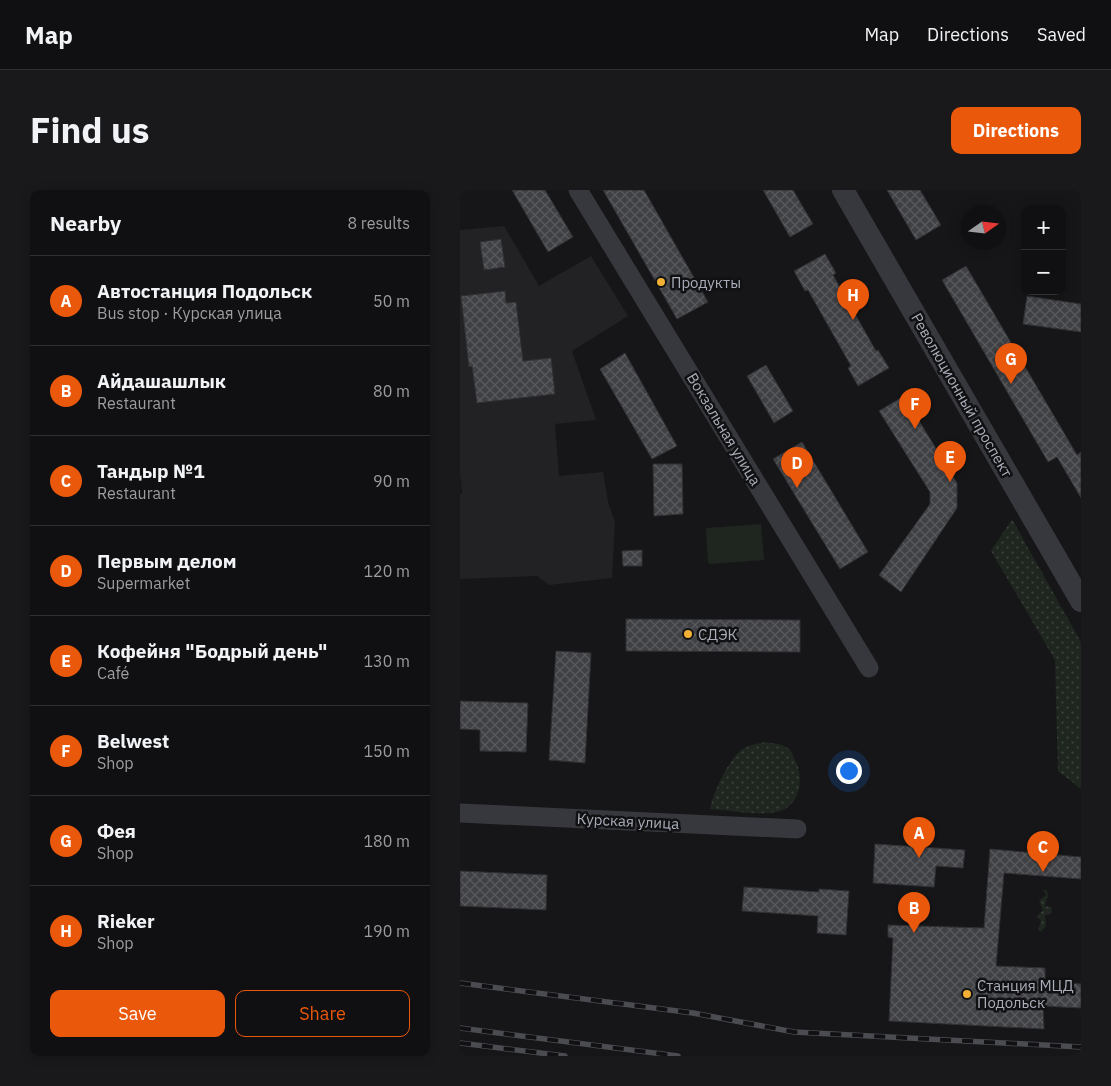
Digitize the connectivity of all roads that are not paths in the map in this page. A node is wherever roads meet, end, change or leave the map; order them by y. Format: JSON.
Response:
{"nodes":[{"id":1,"x":578,"y":190,"type":"edge"},
{"id":2,"x":843,"y":190,"type":"edge"},
{"id":3,"x":1081,"y":601,"type":"edge"},
{"id":4,"x":869,"y":668,"type":"dead end"},
{"id":5,"x":460,"y":813,"type":"edge"},
{"id":6,"x":797,"y":829,"type":"dead end"}],
"edges":[{"from":1,"to":4,"type":"street","name":"Вокзальная улица"},
{"from":2,"to":3,"type":"street","name":"Революционный проспект"},
{"from":5,"to":6,"type":"street","name":"Курская улица"}]}
